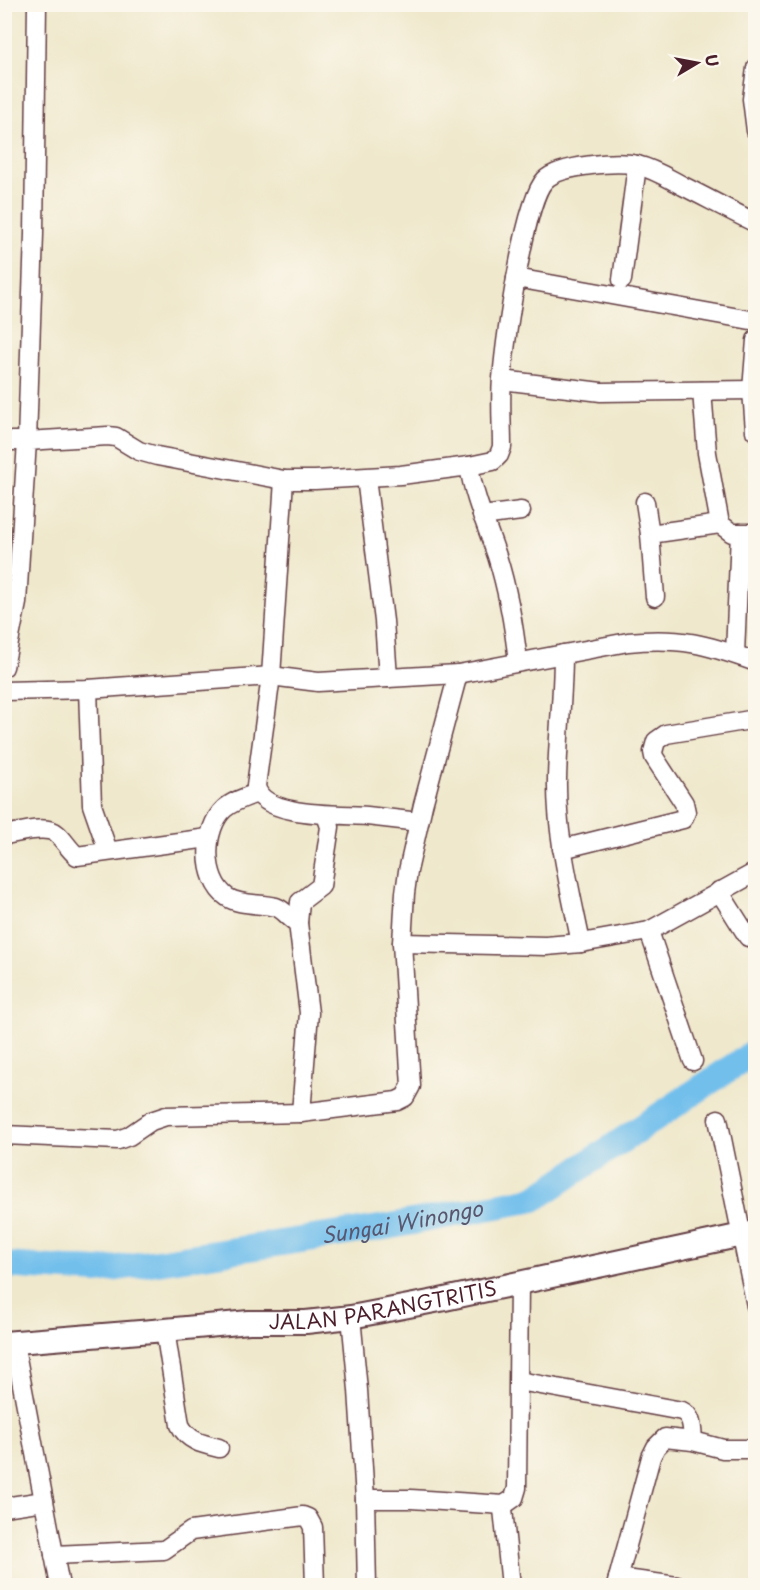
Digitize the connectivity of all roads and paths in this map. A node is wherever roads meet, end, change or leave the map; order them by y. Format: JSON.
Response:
{"nodes":[{"id":1,"x":37,"y":4,"type":"edge"},
{"id":2,"x":756,"y":68,"type":"edge"},
{"id":3,"x":756,"y":131,"type":"edge"},
{"id":4,"x":637,"y":165,"type":"junction"},
{"id":5,"x":756,"y":223,"type":"edge"},
{"id":6,"x":516,"y":278,"type":"junction"},
{"id":7,"x":622,"y":280,"type":"dead end"},
{"id":8,"x":756,"y":321,"type":"edge"},
{"id":9,"x":756,"y":340,"type":"edge"},
{"id":10,"x":502,"y":380,"type":"junction"},
{"id":11,"x":752,"y":390,"type":"junction"},
{"id":12,"x":702,"y":391,"type":"junction"},
{"id":13,"x":755,"y":431,"type":"edge"},
{"id":14,"x":4,"y":441,"type":"edge"},
{"id":15,"x":27,"y":441,"type":"junction"},
{"id":16,"x":469,"y":466,"type":"junction"},
{"id":17,"x":366,"y":478,"type":"junction"},
{"id":18,"x":284,"y":480,"type":"junction"},
{"id":19,"x":645,"y":502,"type":"dead end"},
{"id":20,"x":521,"y":511,"type":"dead end"},
{"id":21,"x":482,"y":516,"type":"junction"},
{"id":22,"x":720,"y":524,"type":"junction"},
{"id":23,"x":748,"y":533,"type":"edge"},
{"id":24,"x":650,"y":534,"type":"junction"},
{"id":25,"x":655,"y":597,"type":"dead end"},
{"id":26,"x":11,"y":604,"type":"edge"},
{"id":27,"x":563,"y":654,"type":"junction"},
{"id":28,"x":735,"y":654,"type":"junction"},
{"id":29,"x":518,"y":662,"type":"junction"},
{"id":30,"x":756,"y":662,"type":"edge"},
{"id":31,"x":4,"y":667,"type":"edge"},
{"id":32,"x":458,"y":674,"type":"junction"},
{"id":33,"x":271,"y":676,"type":"junction"},
{"id":34,"x":388,"y":678,"type":"junction"},
{"id":35,"x":88,"y":690,"type":"junction"},
{"id":36,"x":4,"y":691,"type":"edge"},
{"id":37,"x":756,"y":719,"type":"edge"},
{"id":38,"x":257,"y":793,"type":"junction"},
{"id":39,"x":326,"y":815,"type":"junction"},
{"id":40,"x":419,"y":822,"type":"junction"},
{"id":41,"x":4,"y":835,"type":"edge"},
{"id":42,"x":208,"y":838,"type":"junction"},
{"id":43,"x":562,"y":849,"type":"junction"},
{"id":44,"x":108,"y":851,"type":"junction"},
{"id":45,"x":756,"y":872,"type":"edge"},
{"id":46,"x":719,"y":891,"type":"junction"},
{"id":47,"x":298,"y":923,"type":"junction"},
{"id":48,"x":649,"y":931,"type":"junction"},
{"id":49,"x":748,"y":937,"type":"dead end"},
{"id":50,"x":402,"y":943,"type":"junction"},
{"id":51,"x":580,"y":943,"type":"junction"},
{"id":52,"x":693,"y":1061,"type":"dead end"},
{"id":53,"x":302,"y":1113,"type":"junction"},
{"id":54,"x":718,"y":1119,"type":"dead end"},
{"id":55,"x":4,"y":1135,"type":"edge"},
{"id":56,"x":748,"y":1234,"type":"edge"},
{"id":57,"x":519,"y":1283,"type":"junction"},
{"id":58,"x":756,"y":1306,"type":"edge"},
{"id":59,"x":351,"y":1317,"type":"junction"},
{"id":60,"x":165,"y":1330,"type":"junction"},
{"id":61,"x":9,"y":1342,"type":"edge"},
{"id":62,"x":519,"y":1381,"type":"junction"},
{"id":63,"x":693,"y":1441,"type":"junction"},
{"id":64,"x":219,"y":1448,"type":"dead end"},
{"id":65,"x":756,"y":1449,"type":"edge"},
{"id":66,"x":365,"y":1499,"type":"junction"},
{"id":67,"x":44,"y":1501,"type":"junction"},
{"id":68,"x":504,"y":1505,"type":"junction"},
{"id":69,"x":4,"y":1507,"type":"edge"},
{"id":70,"x":54,"y":1555,"type":"junction"},
{"id":71,"x":617,"y":1582,"type":"edge"},
{"id":72,"x":60,"y":1586,"type":"edge"},
{"id":73,"x":315,"y":1586,"type":"edge"},
{"id":74,"x":367,"y":1586,"type":"edge"},
{"id":75,"x":511,"y":1586,"type":"edge"},
{"id":76,"x":677,"y":1586,"type":"edge"}],
"edges":[{"from":1,"to":15,"type":"street"},
{"from":2,"to":3,"type":"street"},
{"from":4,"to":5,"type":"street"},
{"from":4,"to":6,"type":"street"},
{"from":4,"to":7,"type":"street"},
{"from":6,"to":8,"type":"street"},
{"from":6,"to":10,"type":"street"},
{"from":9,"to":11,"type":"street"},
{"from":10,"to":12,"type":"street"},
{"from":10,"to":16,"type":"street"},
{"from":11,"to":12,"type":"street"},
{"from":11,"to":13,"type":"street"},
{"from":12,"to":22,"type":"street"},
{"from":14,"to":15,"type":"street"},
{"from":15,"to":18,"type":"street"},
{"from":15,"to":26,"type":"street"},
{"from":16,"to":17,"type":"street"},
{"from":16,"to":21,"type":"street"},
{"from":17,"to":18,"type":"street"},
{"from":17,"to":34,"type":"street"},
{"from":18,"to":33,"type":"street"},
{"from":19,"to":24,"type":"street"},
{"from":20,"to":21,"type":"street"},
{"from":21,"to":29,"type":"street"},
{"from":22,"to":23,"type":"street"},
{"from":22,"to":24,"type":"street"},
{"from":23,"to":28,"type":"street"},
{"from":24,"to":25,"type":"street"},
{"from":26,"to":31,"type":"street"},
{"from":27,"to":28,"type":"street"},
{"from":27,"to":29,"type":"street"},
{"from":27,"to":43,"type":"street"},
{"from":28,"to":30,"type":"street"},
{"from":29,"to":32,"type":"street"},
{"from":32,"to":34,"type":"street"},
{"from":32,"to":40,"type":"street"},
{"from":33,"to":34,"type":"street"},
{"from":33,"to":35,"type":"street"},
{"from":33,"to":38,"type":"street"},
{"from":35,"to":36,"type":"street"},
{"from":35,"to":44,"type":"street"},
{"from":37,"to":43,"type":"street"},
{"from":38,"to":39,"type":"street"},
{"from":38,"to":42,"type":"street"},
{"from":39,"to":40,"type":"street"},
{"from":39,"to":47,"type":"street"},
{"from":40,"to":50,"type":"street"},
{"from":41,"to":44,"type":"street"},
{"from":42,"to":44,"type":"street"},
{"from":42,"to":47,"type":"street"},
{"from":43,"to":51,"type":"street"},
{"from":45,"to":46,"type":"street"},
{"from":46,"to":48,"type":"street"},
{"from":46,"to":49,"type":"street"},
{"from":47,"to":53,"type":"street"},
{"from":48,"to":51,"type":"street"},
{"from":48,"to":52,"type":"street"},
{"from":50,"to":51,"type":"street"},
{"from":50,"to":53,"type":"street"},
{"from":53,"to":55,"type":"street"},
{"from":54,"to":56,"type":"street"},
{"from":56,"to":57,"type":"main road","name":"JALAN PARANGTRITIS"},
{"from":56,"to":58,"type":"street"},
{"from":57,"to":59,"type":"main road","name":"JALAN PARANGTRITIS"},
{"from":57,"to":62,"type":"street"},
{"from":59,"to":60,"type":"main road","name":"JALAN PARANGTRITIS"},
{"from":59,"to":66,"type":"street"},
{"from":60,"to":61,"type":"main road","name":"JALAN PARANGTRITIS"},
{"from":60,"to":64,"type":"street"},
{"from":61,"to":67,"type":"street"},
{"from":62,"to":63,"type":"street"},
{"from":62,"to":68,"type":"street"},
{"from":63,"to":65,"type":"street"},
{"from":63,"to":71,"type":"street"},
{"from":66,"to":68,"type":"street"},
{"from":66,"to":74,"type":"street"},
{"from":67,"to":69,"type":"street"},
{"from":67,"to":70,"type":"street"},
{"from":68,"to":75,"type":"street"},
{"from":70,"to":72,"type":"street"},
{"from":70,"to":73,"type":"street"},
{"from":71,"to":76,"type":"street"}]}
